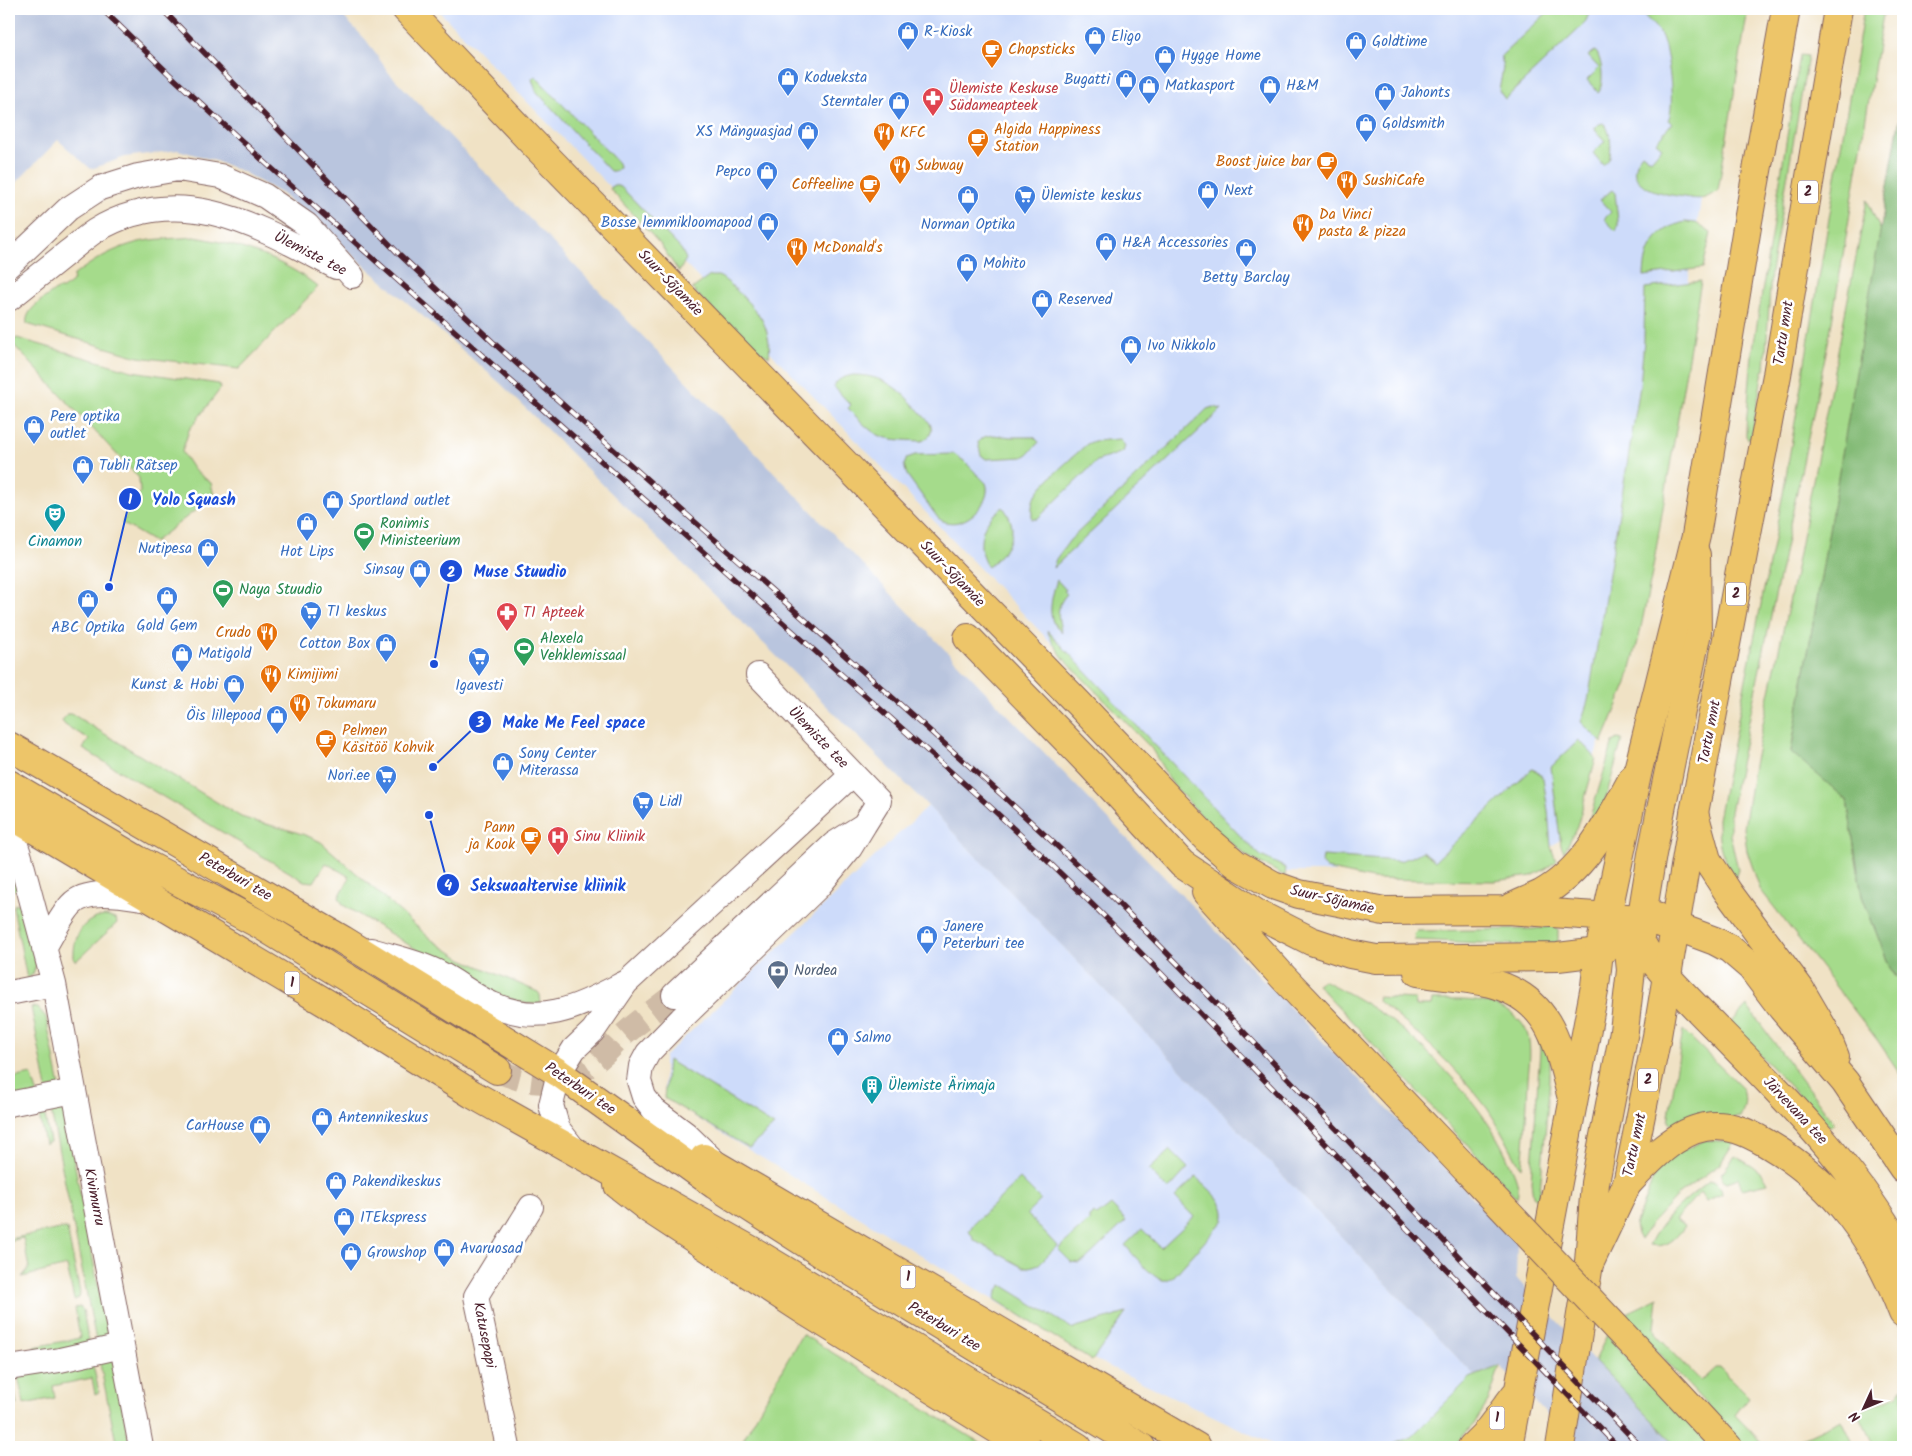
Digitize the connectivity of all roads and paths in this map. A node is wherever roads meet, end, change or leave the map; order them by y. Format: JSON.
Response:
{"nodes":[{"id":1,"x":406,"y":9,"type":"edge"},
{"id":2,"x":1786,"y":9,"type":"edge"},
{"id":3,"x":1838,"y":9,"type":"edge"},
{"id":4,"x":9,"y":265,"type":"edge"},
{"id":5,"x":9,"y":299,"type":"edge"},
{"id":6,"x":1696,"y":536,"type":"junction"},
{"id":7,"x":968,"y":638,"type":"dead end"},
{"id":8,"x":758,"y":675,"type":"dead end"},
{"id":9,"x":9,"y":746,"type":"edge"},
{"id":10,"x":1638,"y":770,"type":"junction"},
{"id":11,"x":853,"y":774,"type":"junction"},
{"id":12,"x":9,"y":784,"type":"edge"},
{"id":13,"x":1694,"y":813,"type":"junction"},
{"id":14,"x":9,"y":814,"type":"edge"},
{"id":15,"x":9,"y":824,"type":"edge"},
{"id":16,"x":864,"y":825,"type":"junction"},
{"id":17,"x":1182,"y":864,"type":"junction"},
{"id":18,"x":149,"y":899,"type":"junction"},
{"id":19,"x":1506,"y":910,"type":"junction"},
{"id":20,"x":1634,"y":933,"type":"junction"},
{"id":21,"x":343,"y":940,"type":"junction"},
{"id":22,"x":44,"y":948,"type":"junction"},
{"id":23,"x":1376,"y":959,"type":"junction"},
{"id":24,"x":1666,"y":976,"type":"junction"},
{"id":25,"x":626,"y":983,"type":"junction"},
{"id":26,"x":54,"y":984,"type":"junction"},
{"id":27,"x":9,"y":993,"type":"edge"},
{"id":28,"x":674,"y":995,"type":"tunnel mouth"},
{"id":29,"x":496,"y":1070,"type":"tunnel mouth"},
{"id":30,"x":560,"y":1073,"type":"junction"},
{"id":31,"x":1846,"y":1082,"type":"junction"},
{"id":32,"x":74,"y":1091,"type":"junction"},
{"id":33,"x":1573,"y":1102,"type":"junction"},
{"id":34,"x":9,"y":1104,"type":"edge"},
{"id":35,"x":615,"y":1112,"type":"junction"},
{"id":36,"x":576,"y":1152,"type":"junction"},
{"id":37,"x":718,"y":1165,"type":"junction"},
{"id":38,"x":1903,"y":1168,"type":"edge"},
{"id":39,"x":1627,"y":1184,"type":"junction"},
{"id":40,"x":531,"y":1207,"type":"dead end"},
{"id":41,"x":1903,"y":1261,"type":"edge"},
{"id":42,"x":1589,"y":1264,"type":"junction"},
{"id":43,"x":1903,"y":1313,"type":"edge"},
{"id":44,"x":122,"y":1346,"type":"junction"},
{"id":45,"x":9,"y":1368,"type":"edge"},
{"id":46,"x":1520,"y":1387,"type":"junction"},
{"id":47,"x":141,"y":1447,"type":"edge"},
{"id":48,"x":508,"y":1447,"type":"edge"},
{"id":49,"x":1026,"y":1447,"type":"edge"},
{"id":50,"x":1078,"y":1447,"type":"edge"},
{"id":51,"x":1141,"y":1447,"type":"edge"},
{"id":52,"x":1197,"y":1447,"type":"edge"},
{"id":53,"x":1472,"y":1447,"type":"edge"},
{"id":54,"x":1508,"y":1447,"type":"edge"},
{"id":55,"x":1560,"y":1447,"type":"edge"},
{"id":56,"x":1728,"y":1447,"type":"edge"}],
"edges":[{"from":1,"to":19,"type":"main road","name":"Suur-Sõjamäe"},
{"from":2,"to":6,"type":"main road","name":"Tartu mnt","number":"2"},
{"from":3,"to":13,"type":"main road","name":"Tartu mnt","number":"2"},
{"from":4,"to":5,"type":"street","name":"Ülemiste tee"},
{"from":6,"to":10,"type":"main road","name":"Tartu mnt","number":"2"},
{"from":6,"to":20,"type":"main road"},
{"from":7,"to":17,"type":"main road"},
{"from":8,"to":11,"type":"street","name":"Ülemiste tee"},
{"from":9,"to":21,"type":"main road","name":"Peterburi tee","number":"1"},
{"from":10,"to":19,"type":"main road"},
{"from":10,"to":20,"type":"main road","name":"Tartu mnt","number":"2"},
{"from":11,"to":16,"type":"street","name":"Ülemiste tee"},
{"from":11,"to":25,"type":"street"},
{"from":12,"to":29,"type":"main road"},
{"from":13,"to":20,"type":"main road","name":"Tartu mnt","number":"2"},
{"from":13,"to":31,"type":"main road"},
{"from":14,"to":18,"type":"main road","number":"1"},
{"from":15,"to":22,"type":"street","name":"Kivimurru"},
{"from":16,"to":28,"type":"street"},
{"from":16,"to":37,"type":"street"},
{"from":17,"to":23,"type":"main road"},
{"from":17,"to":56,"type":"main road","bridge":true},
{"from":18,"to":22,"type":"street"},
{"from":18,"to":36,"type":"main road","number":"1"},
{"from":19,"to":20,"type":"main road","name":"Suur-Sõjamäe"},
{"from":20,"to":23,"type":"main road"},
{"from":20,"to":24,"type":"main road","name":"Tartu mnt","number":"2"},
{"from":20,"to":24,"type":"main road","name":"Järvevana tee"},
{"from":20,"to":31,"type":"main road"},
{"from":20,"to":33,"type":"main road","name":"Tartu mnt","number":"2"},
{"from":20,"to":42,"type":"main road"},
{"from":21,"to":25,"type":"street"},
{"from":21,"to":30,"type":"main road","name":"Peterburi tee","number":"1"},
{"from":22,"to":26,"type":"street","name":"Kivimurru"},
{"from":23,"to":33,"type":"main road"},
{"from":24,"to":39,"type":"main road","name":"Tartu mnt","number":"2"},
{"from":24,"to":41,"type":"main road","name":"Järvevana tee"},
{"from":25,"to":30,"type":"street"},
{"from":26,"to":27,"type":"street"},
{"from":26,"to":32,"type":"street","name":"Kivimurru"},
{"from":30,"to":35,"type":"main road","name":"Peterburi tee","number":"1"},
{"from":30,"to":36,"type":"street"},
{"from":31,"to":38,"type":"main road"},
{"from":32,"to":34,"type":"street"},
{"from":32,"to":44,"type":"street","name":"Kivimurru"},
{"from":33,"to":46,"type":"main road","name":"Tartu mnt","number":"2"},
{"from":35,"to":37,"type":"main road","number":"1"},
{"from":35,"to":51,"type":"main road","name":"Peterburi tee"},
{"from":36,"to":49,"type":"main road","number":"1"},
{"from":36,"to":50,"type":"main road"},
{"from":37,"to":52,"type":"main road","number":"1"},
{"from":39,"to":42,"type":"main road","name":"Tartu mnt","number":"2"},
{"from":39,"to":43,"type":"main road"},
{"from":40,"to":48,"type":"street","name":"Katusepapi"},
{"from":42,"to":55,"type":"main road","name":"Tartu mnt","number":"2"},
{"from":44,"to":45,"type":"street"},
{"from":44,"to":47,"type":"street","name":"Kivimurru"},
{"from":46,"to":53,"type":"main road","number":"1"},
{"from":46,"to":54,"type":"main road","name":"Tartu mnt","number":"2"}]}
